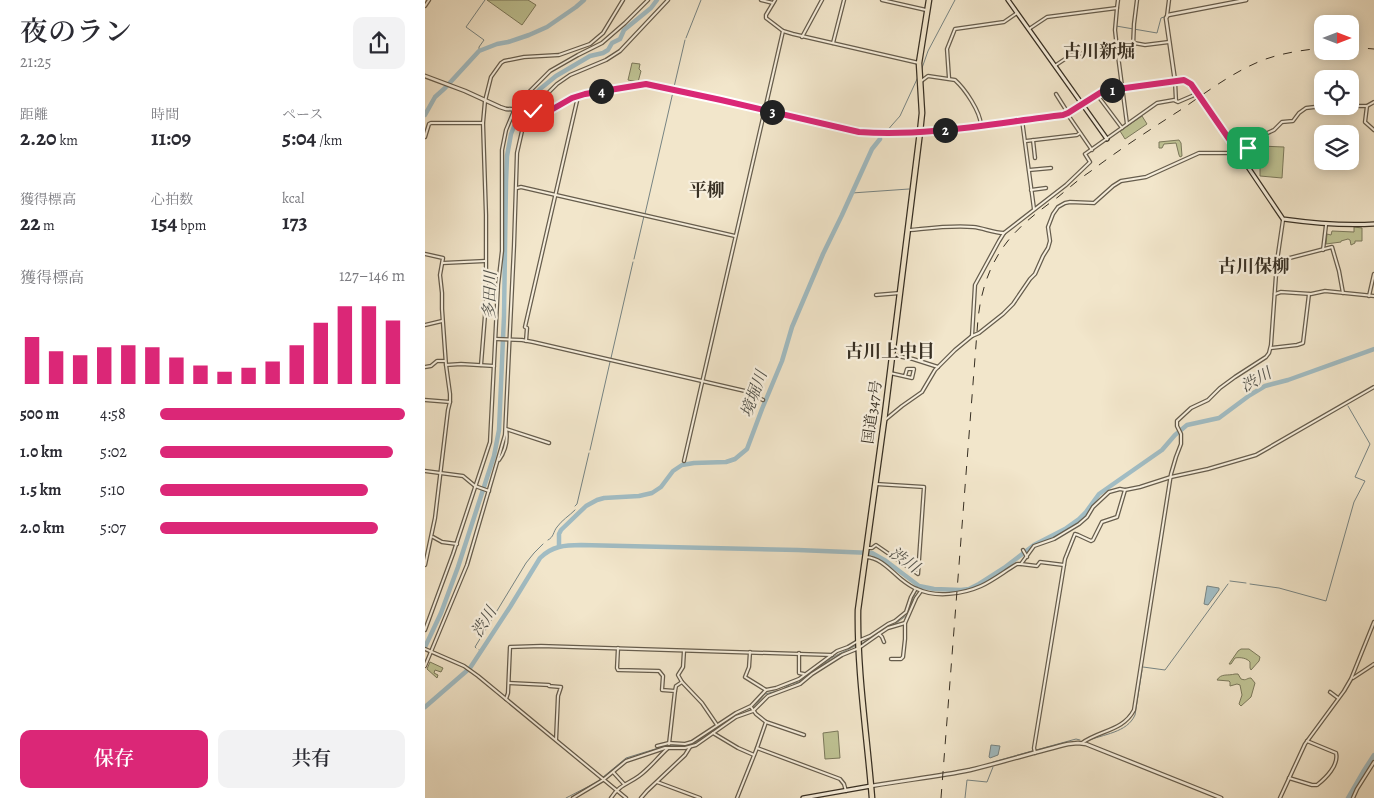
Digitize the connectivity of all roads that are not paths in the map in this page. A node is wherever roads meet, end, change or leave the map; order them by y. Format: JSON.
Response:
{"nodes":[{"id":1,"x":429,"y":0,"type":"edge"},
{"id":2,"x":623,"y":0,"type":"edge"},
{"id":3,"x":648,"y":0,"type":"edge"},
{"id":4,"x":668,"y":0,"type":"edge"},
{"id":5,"x":761,"y":0,"type":"edge"},
{"id":6,"x":822,"y":0,"type":"edge"},
{"id":7,"x":844,"y":0,"type":"edge"},
{"id":8,"x":882,"y":0,"type":"edge"},
{"id":9,"x":929,"y":0,"type":"edge"},
{"id":10,"x":1008,"y":0,"type":"edge"},
{"id":11,"x":1118,"y":0,"type":"edge"},
{"id":12,"x":1137,"y":0,"type":"edge"},
{"id":13,"x":1169,"y":0,"type":"edge"},
{"id":14,"x":1246,"y":0,"type":"edge"},
{"id":15,"x":774,"y":1,"type":"edge"},
{"id":16,"x":425,"y":6,"type":"edge"},
{"id":17,"x":1117,"y":8,"type":"junction"},
{"id":18,"x":928,"y":11,"type":"junction"},
{"id":19,"x":1017,"y":13,"type":"junction"},
{"id":20,"x":1167,"y":16,"type":"junction"},
{"id":21,"x":1029,"y":29,"type":"junction"},
{"id":22,"x":783,"y":31,"type":"junction"},
{"id":23,"x":803,"y":37,"type":"junction"},
{"id":24,"x":1169,"y":42,"type":"junction"},
{"id":25,"x":833,"y":44,"type":"junction"},
{"id":26,"x":1134,"y":44,"type":"junction"},
{"id":27,"x":1117,"y":48,"type":"junction"},
{"id":28,"x":919,"y":65,"type":"junction"},
{"id":29,"x":1055,"y":66,"type":"junction"},
{"id":30,"x":425,"y":76,"type":"edge"},
{"id":31,"x":949,"y":78,"type":"junction"},
{"id":32,"x":920,"y":80,"type":"junction"},
{"id":33,"x":1175,"y":81,"type":"junction"},
{"id":34,"x":1123,"y":88,"type":"junction"},
{"id":35,"x":1197,"y":93,"type":"junction"},
{"id":36,"x":1056,"y":94,"type":"dead end"},
{"id":37,"x":1097,"y":94,"type":"junction"},
{"id":38,"x":577,"y":96,"type":"junction"},
{"id":39,"x":485,"y":101,"type":"junction"},
{"id":40,"x":1176,"y":101,"type":"junction"},
{"id":41,"x":1374,"y":102,"type":"edge"},
{"id":42,"x":1082,"y":104,"type":"junction"},
{"id":43,"x":1359,"y":106,"type":"edge"},
{"id":44,"x":1367,"y":106,"type":"junction"},
{"id":45,"x":1314,"y":107,"type":"edge"},
{"id":46,"x":517,"y":109,"type":"junction"},
{"id":47,"x":764,"y":110,"type":"junction"},
{"id":48,"x":533,"y":111,"type":"junction"},
{"id":49,"x":1068,"y":114,"type":"junction"},
{"id":50,"x":1022,"y":120,"type":"junction"},
{"id":51,"x":483,"y":124,"type":"junction"},
{"id":52,"x":1127,"y":124,"type":"junction"},
{"id":53,"x":981,"y":125,"type":"junction"},
{"id":54,"x":1122,"y":128,"type":"junction"},
{"id":55,"x":1374,"y":130,"type":"edge"},
{"id":56,"x":920,"y":132,"type":"junction"},
{"id":57,"x":883,"y":133,"type":"joint"},
{"id":58,"x":1080,"y":133,"type":"junction"},
{"id":59,"x":425,"y":137,"type":"edge"},
{"id":60,"x":1107,"y":139,"type":"junction"},
{"id":61,"x":1033,"y":140,"type":"junction"},
{"id":62,"x":1025,"y":141,"type":"junction"},
{"id":63,"x":1092,"y":150,"type":"junction"},
{"id":64,"x":1238,"y":152,"type":"junction"},
{"id":65,"x":1035,"y":158,"type":"dead end"},
{"id":66,"x":1051,"y":168,"type":"dead end"},
{"id":67,"x":1029,"y":170,"type":"junction"},
{"id":68,"x":517,"y":188,"type":"junction"},
{"id":69,"x":1046,"y":188,"type":"dead end"},
{"id":70,"x":1031,"y":190,"type":"junction"},
{"id":71,"x":555,"y":194,"type":"junction"},
{"id":72,"x":1034,"y":209,"type":"junction"},
{"id":73,"x":1283,"y":219,"type":"junction"},
{"id":74,"x":1326,"y":223,"type":"junction"},
{"id":75,"x":1374,"y":224,"type":"edge"},
{"id":76,"x":907,"y":230,"type":"junction"},
{"id":77,"x":1004,"y":233,"type":"junction"},
{"id":78,"x":735,"y":236,"type":"junction"},
{"id":79,"x":1323,"y":250,"type":"junction"},
{"id":80,"x":425,"y":254,"type":"edge"},
{"id":81,"x":485,"y":261,"type":"junction"},
{"id":82,"x":1277,"y":261,"type":"junction"},
{"id":83,"x":442,"y":263,"type":"junction"},
{"id":84,"x":1374,"y":274,"type":"edge"},
{"id":85,"x":1343,"y":293,"type":"junction"},
{"id":86,"x":900,"y":294,"type":"junction"},
{"id":87,"x":1275,"y":294,"type":"junction"},
{"id":88,"x":1309,"y":294,"type":"junction"},
{"id":89,"x":877,"y":296,"type":"dead end"},
{"id":90,"x":1369,"y":296,"type":"junction"},
{"id":91,"x":1374,"y":296,"type":"edge"},
{"id":92,"x":443,"y":321,"type":"junction"},
{"id":93,"x":425,"y":325,"type":"edge"},
{"id":94,"x":972,"y":336,"type":"junction"},
{"id":95,"x":496,"y":339,"type":"junction"},
{"id":96,"x":509,"y":339,"type":"junction"},
{"id":97,"x":526,"y":340,"type":"junction"},
{"id":98,"x":1271,"y":348,"type":"junction"},
{"id":99,"x":892,"y":355,"type":"junction"},
{"id":100,"x":445,"y":361,"type":"junction"},
{"id":101,"x":445,"y":365,"type":"junction"},
{"id":102,"x":481,"y":365,"type":"junction"},
{"id":103,"x":494,"y":366,"type":"junction"},
{"id":104,"x":425,"y":367,"type":"edge"},
{"id":105,"x":938,"y":367,"type":"junction"},
{"id":106,"x":890,"y":373,"type":"junction"},
{"id":107,"x":905,"y":376,"type":"junction"},
{"id":108,"x":702,"y":381,"type":"junction"},
{"id":109,"x":1374,"y":387,"type":"edge"},
{"id":110,"x":425,"y":400,"type":"edge"},
{"id":111,"x":763,"y":400,"type":"dead end"},
{"id":112,"x":450,"y":402,"type":"junction"},
{"id":113,"x":884,"y":421,"type":"junction"},
{"id":114,"x":506,"y":429,"type":"junction"},
{"id":115,"x":549,"y":442,"type":"dead end"},
{"id":116,"x":684,"y":461,"type":"dead end"},
{"id":117,"x":425,"y":471,"type":"edge"},
{"id":118,"x":440,"y":473,"type":"junction"},
{"id":119,"x":1171,"y":477,"type":"junction"},
{"id":120,"x":875,"y":484,"type":"junction"},
{"id":121,"x":475,"y":486,"type":"junction"},
{"id":122,"x":1125,"y":490,"type":"junction"},
{"id":123,"x":488,"y":491,"type":"junction"},
{"id":124,"x":432,"y":537,"type":"junction"},
{"id":125,"x":457,"y":544,"type":"junction"},
{"id":126,"x":867,"y":549,"type":"junction"},
{"id":127,"x":1023,"y":550,"type":"dead end"},
{"id":128,"x":866,"y":556,"type":"junction"},
{"id":129,"x":1027,"y":557,"type":"junction"},
{"id":130,"x":1021,"y":564,"type":"junction"},
{"id":131,"x":425,"y":565,"type":"edge"},
{"id":132,"x":1063,"y":565,"type":"junction"},
{"id":133,"x":918,"y":590,"type":"junction"},
{"id":134,"x":425,"y":621,"type":"edge"},
{"id":135,"x":428,"y":622,"type":"junction"},
{"id":136,"x":1374,"y":622,"type":"edge"},
{"id":137,"x":905,"y":623,"type":"junction"},
{"id":138,"x":425,"y":630,"type":"edge"},
{"id":139,"x":879,"y":634,"type":"junction"},
{"id":140,"x":884,"y":642,"type":"dead end"},
{"id":141,"x":859,"y":644,"type":"junction"},
{"id":142,"x":618,"y":648,"type":"junction"},
{"id":143,"x":425,"y":649,"type":"edge"},
{"id":144,"x":684,"y":650,"type":"junction"},
{"id":145,"x":431,"y":651,"type":"junction"},
{"id":146,"x":751,"y":652,"type":"junction"},
{"id":147,"x":799,"y":653,"type":"junction"},
{"id":148,"x":832,"y":654,"type":"junction"},
{"id":149,"x":891,"y":659,"type":"dead end"},
{"id":150,"x":1374,"y":664,"type":"edge"},
{"id":151,"x":425,"y":666,"type":"edge"},
{"id":152,"x":805,"y":674,"type":"junction"},
{"id":153,"x":1351,"y":679,"type":"junction"},
{"id":154,"x":682,"y":682,"type":"junction"},
{"id":155,"x":509,"y":683,"type":"junction"},
{"id":156,"x":766,"y":690,"type":"junction"},
{"id":157,"x":675,"y":691,"type":"junction"},
{"id":158,"x":1330,"y":692,"type":"dead end"},
{"id":159,"x":1339,"y":698,"type":"junction"},
{"id":160,"x":506,"y":699,"type":"junction"},
{"id":161,"x":752,"y":709,"type":"junction"},
{"id":162,"x":767,"y":722,"type":"junction"},
{"id":163,"x":717,"y":725,"type":"junction"},
{"id":164,"x":713,"y":731,"type":"junction"},
{"id":165,"x":804,"y":735,"type":"dead end"},
{"id":166,"x":556,"y":740,"type":"junction"},
{"id":167,"x":1307,"y":741,"type":"junction"},
{"id":168,"x":1082,"y":743,"type":"junction"},
{"id":169,"x":669,"y":745,"type":"junction"},
{"id":170,"x":657,"y":746,"type":"dead end"},
{"id":171,"x":690,"y":748,"type":"junction"},
{"id":172,"x":757,"y":748,"type":"junction"},
{"id":173,"x":1035,"y":752,"type":"junction"},
{"id":174,"x":754,"y":755,"type":"junction"},
{"id":175,"x":1374,"y":762,"type":"edge"},
{"id":176,"x":613,"y":772,"type":"junction"},
{"id":177,"x":602,"y":778,"type":"junction"},
{"id":178,"x":1289,"y":778,"type":"junction"},
{"id":179,"x":657,"y":782,"type":"junction"},
{"id":180,"x":624,"y":784,"type":"junction"},
{"id":181,"x":871,"y":786,"type":"junction"},
{"id":182,"x":616,"y":790,"type":"junction"},
{"id":183,"x":846,"y":791,"type":"junction"},
{"id":184,"x":573,"y":798,"type":"edge"},
{"id":185,"x":611,"y":798,"type":"edge"},
{"id":186,"x":626,"y":798,"type":"edge"},
{"id":187,"x":641,"y":798,"type":"edge"},
{"id":188,"x":700,"y":798,"type":"edge"},
{"id":189,"x":737,"y":798,"type":"edge"},
{"id":190,"x":803,"y":798,"type":"edge"},
{"id":191,"x":872,"y":798,"type":"edge"},
{"id":192,"x":1221,"y":798,"type":"edge"},
{"id":193,"x":1280,"y":798,"type":"edge"},
{"id":194,"x":1353,"y":798,"type":"edge"}],
"edges":[{"from":1,"to":16,"type":"street"},
{"from":2,"to":39,"type":"street"},
{"from":3,"to":46,"type":"street"},
{"from":4,"to":48,"type":"street"},
{"from":5,"to":15,"type":"street"},
{"from":6,"to":23,"type":"street"},
{"from":7,"to":25,"type":"street"},
{"from":8,"to":18,"type":"street"},
{"from":9,"to":18,"type":"highway","name":"国道347号"},
{"from":10,"to":19,"type":"main road"},
{"from":11,"to":17,"type":"street"},
{"from":12,"to":26,"type":"street"},
{"from":13,"to":20,"type":"street"},
{"from":14,"to":20,"type":"street"},
{"from":15,"to":22,"type":"street"},
{"from":17,"to":21,"type":"street"},
{"from":17,"to":27,"type":"street"},
{"from":18,"to":28,"type":"highway","name":"国道347号"},
{"from":19,"to":21,"type":"main road"},
{"from":19,"to":31,"type":"street"},
{"from":20,"to":24,"type":"street"},
{"from":21,"to":29,"type":"main road"},
{"from":22,"to":23,"type":"street"},
{"from":22,"to":47,"type":"street"},
{"from":23,"to":25,"type":"street"},
{"from":24,"to":26,"type":"street"},
{"from":24,"to":33,"type":"street"},
{"from":25,"to":28,"type":"street"},
{"from":26,"to":27,"type":"street"},
{"from":27,"to":29,"type":"street"},
{"from":27,"to":34,"type":"street"},
{"from":28,"to":32,"type":"highway","name":"国道347号"},
{"from":29,"to":42,"type":"main road"},
{"from":30,"to":39,"type":"street"},
{"from":31,"to":32,"type":"street"},
{"from":31,"to":53,"type":"street"},
{"from":32,"to":56,"type":"highway","name":"国道347号"},
{"from":33,"to":34,"type":"main road"},
{"from":33,"to":35,"type":"main road"},
{"from":33,"to":40,"type":"street"},
{"from":34,"to":37,"type":"main road"},
{"from":34,"to":52,"type":"street"},
{"from":35,"to":40,"type":"street"},
{"from":35,"to":64,"type":"main road"},
{"from":36,"to":49,"type":"street"},
{"from":37,"to":42,"type":"main road"},
{"from":37,"to":54,"type":"street"},
{"from":38,"to":47,"type":"street"},
{"from":38,"to":48,"type":"street"},
{"from":38,"to":71,"type":"street"},
{"from":39,"to":46,"type":"street"},
{"from":39,"to":51,"type":"street"},
{"from":40,"to":52,"type":"street"},
{"from":41,"to":44,"type":"street"},
{"from":42,"to":49,"type":"street"},
{"from":42,"to":60,"type":"main road"},
{"from":43,"to":44,"type":"street"},
{"from":44,"to":55,"type":"street"},
{"from":45,"to":64,"type":"street"},
{"from":46,"to":48,"type":"street"},
{"from":46,"to":95,"type":"street"},
{"from":47,"to":57,"type":"street"},
{"from":47,"to":78,"type":"street"},
{"from":48,"to":68,"type":"street"},
{"from":49,"to":50,"type":"street"},
{"from":49,"to":58,"type":"street"},
{"from":50,"to":53,"type":"street"},
{"from":50,"to":62,"type":"street"},
{"from":51,"to":59,"type":"street"},
{"from":51,"to":81,"type":"street"},
{"from":52,"to":54,"type":"street"},
{"from":53,"to":56,"type":"street"},
{"from":54,"to":60,"type":"street"},
{"from":56,"to":57,"type":"street"},
{"from":56,"to":76,"type":"highway","name":"国道347号"},
{"from":58,"to":61,"type":"street"},
{"from":58,"to":63,"type":"street"},
{"from":60,"to":63,"type":"street"},
{"from":61,"to":62,"type":"street"},
{"from":61,"to":65,"type":"street"},
{"from":62,"to":67,"type":"street"},
{"from":63,"to":72,"type":"street"},
{"from":64,"to":73,"type":"main road"},
{"from":64,"to":94,"type":"street"},
{"from":66,"to":67,"type":"street"},
{"from":67,"to":70,"type":"street"},
{"from":68,"to":71,"type":"street"},
{"from":68,"to":96,"type":"street"},
{"from":69,"to":70,"type":"street"},
{"from":70,"to":72,"type":"street"},
{"from":71,"to":78,"type":"street"},
{"from":71,"to":97,"type":"street"},
{"from":72,"to":77,"type":"street"},
{"from":73,"to":74,"type":"main road"},
{"from":73,"to":82,"type":"street"},
{"from":74,"to":75,"type":"main road"},
{"from":74,"to":79,"type":"street"},
{"from":76,"to":77,"type":"street"},
{"from":76,"to":86,"type":"highway","name":"国道347号"},
{"from":77,"to":94,"type":"street"},
{"from":78,"to":108,"type":"street"},
{"from":79,"to":82,"type":"street"},
{"from":79,"to":85,"type":"street"},
{"from":80,"to":83,"type":"street"},
{"from":81,"to":83,"type":"street"},
{"from":81,"to":102,"type":"street"},
{"from":82,"to":87,"type":"street"},
{"from":83,"to":92,"type":"street"},
{"from":84,"to":90,"type":"street"},
{"from":85,"to":88,"type":"street"},
{"from":85,"to":90,"type":"street"},
{"from":86,"to":89,"type":"street"},
{"from":86,"to":99,"type":"highway","name":"国道347号"},
{"from":87,"to":88,"type":"street"},
{"from":87,"to":98,"type":"street"},
{"from":88,"to":98,"type":"street"},
{"from":90,"to":91,"type":"street"},
{"from":92,"to":93,"type":"street"},
{"from":92,"to":100,"type":"street"},
{"from":94,"to":105,"type":"street"},
{"from":95,"to":96,"type":"street"},
{"from":95,"to":103,"type":"street"},
{"from":96,"to":97,"type":"street"},
{"from":96,"to":114,"type":"street"},
{"from":97,"to":108,"type":"street"},
{"from":98,"to":119,"type":"street"},
{"from":99,"to":105,"type":"street"},
{"from":99,"to":106,"type":"highway","name":"国道347号"},
{"from":100,"to":101,"type":"street"},
{"from":100,"to":104,"type":"street"},
{"from":101,"to":102,"type":"street"},
{"from":101,"to":112,"type":"street"},
{"from":102,"to":103,"type":"street"},
{"from":103,"to":121,"type":"street"},
{"from":105,"to":113,"type":"street"},
{"from":106,"to":107,"type":"street"},
{"from":106,"to":113,"type":"highway","name":"国道347号"},
{"from":107,"to":107,"type":"street"},
{"from":108,"to":111,"type":"street"},
{"from":108,"to":116,"type":"street"},
{"from":109,"to":119,"type":"street"},
{"from":110,"to":112,"type":"street"},
{"from":112,"to":118,"type":"street"},
{"from":113,"to":120,"type":"highway","name":"国道347号"},
{"from":114,"to":115,"type":"street"},
{"from":114,"to":123,"type":"street"},
{"from":117,"to":118,"type":"street"},
{"from":118,"to":121,"type":"street"},
{"from":118,"to":124,"type":"street"},
{"from":119,"to":122,"type":"street"},
{"from":119,"to":168,"type":"street"},
{"from":120,"to":126,"type":"highway","name":"国道347号"},
{"from":120,"to":126,"type":"street"},
{"from":121,"to":123,"type":"street"},
{"from":121,"to":125,"type":"street"},
{"from":122,"to":129,"type":"street"},
{"from":122,"to":132,"type":"street"},
{"from":123,"to":145,"type":"street"},
{"from":124,"to":125,"type":"street"},
{"from":124,"to":131,"type":"street"},
{"from":125,"to":135,"type":"street"},
{"from":126,"to":128,"type":"highway","name":"国道347号"},
{"from":127,"to":129,"type":"street"},
{"from":128,"to":133,"type":"street"},
{"from":128,"to":141,"type":"highway","name":"国道347号"},
{"from":129,"to":130,"type":"street"},
{"from":130,"to":132,"type":"street"},
{"from":130,"to":133,"type":"street"},
{"from":132,"to":173,"type":"street"},
{"from":133,"to":137,"type":"street"},
{"from":133,"to":141,"type":"street"},
{"from":134,"to":135,"type":"street"},
{"from":135,"to":138,"type":"street"},
{"from":136,"to":153,"type":"street"},
{"from":137,"to":139,"type":"street"},
{"from":137,"to":149,"type":"street"},
{"from":139,"to":140,"type":"street"},
{"from":139,"to":141,"type":"street"},
{"from":141,"to":148,"type":"street"},
{"from":141,"to":161,"type":"street"},
{"from":141,"to":181,"type":"highway","name":"国道347号"},
{"from":142,"to":144,"type":"street"},
{"from":142,"to":155,"type":"street"},
{"from":142,"to":157,"type":"street"},
{"from":143,"to":145,"type":"street"},
{"from":144,"to":146,"type":"street"},
{"from":144,"to":154,"type":"street"},
{"from":145,"to":151,"type":"street"},
{"from":145,"to":160,"type":"street"},
{"from":146,"to":147,"type":"street"},
{"from":146,"to":156,"type":"street"},
{"from":147,"to":148,"type":"street"},
{"from":147,"to":152,"type":"street"},
{"from":148,"to":152,"type":"street"},
{"from":150,"to":153,"type":"street"},
{"from":152,"to":156,"type":"street"},
{"from":153,"to":159,"type":"street"},
{"from":154,"to":157,"type":"street"},
{"from":154,"to":163,"type":"street"},
{"from":155,"to":160,"type":"street"},
{"from":155,"to":166,"type":"street"},
{"from":156,"to":161,"type":"street"},
{"from":157,"to":169,"type":"street"},
{"from":158,"to":159,"type":"street"},
{"from":159,"to":167,"type":"street"},
{"from":160,"to":166,"type":"street"},
{"from":161,"to":162,"type":"street"},
{"from":161,"to":163,"type":"street"},
{"from":161,"to":164,"type":"street"},
{"from":162,"to":165,"type":"street"},
{"from":162,"to":172,"type":"street"},
{"from":163,"to":164,"type":"street"},
{"from":164,"to":169,"type":"street"},
{"from":164,"to":171,"type":"street"},
{"from":164,"to":174,"type":"street"},
{"from":166,"to":177,"type":"street"},
{"from":167,"to":178,"type":"street"},
{"from":167,"to":178,"type":"street"},
{"from":168,"to":173,"type":"street"},
{"from":168,"to":192,"type":"street"},
{"from":169,"to":170,"type":"street"},
{"from":169,"to":171,"type":"street"},
{"from":169,"to":176,"type":"street"},
{"from":169,"to":180,"type":"street"},
{"from":171,"to":179,"type":"street"},
{"from":172,"to":174,"type":"street"},
{"from":172,"to":183,"type":"street"},
{"from":173,"to":181,"type":"street"},
{"from":174,"to":189,"type":"street"},
{"from":175,"to":194,"type":"street"},
{"from":176,"to":177,"type":"street"},
{"from":176,"to":180,"type":"street"},
{"from":177,"to":182,"type":"street"},
{"from":177,"to":184,"type":"street"},
{"from":178,"to":193,"type":"street"},
{"from":179,"to":187,"type":"street"},
{"from":179,"to":188,"type":"street"},
{"from":180,"to":182,"type":"street"},
{"from":181,"to":183,"type":"main road"},
{"from":181,"to":191,"type":"highway","name":"国道347号"},
{"from":182,"to":185,"type":"street"},
{"from":182,"to":186,"type":"street"},
{"from":183,"to":190,"type":"main road"}]}
